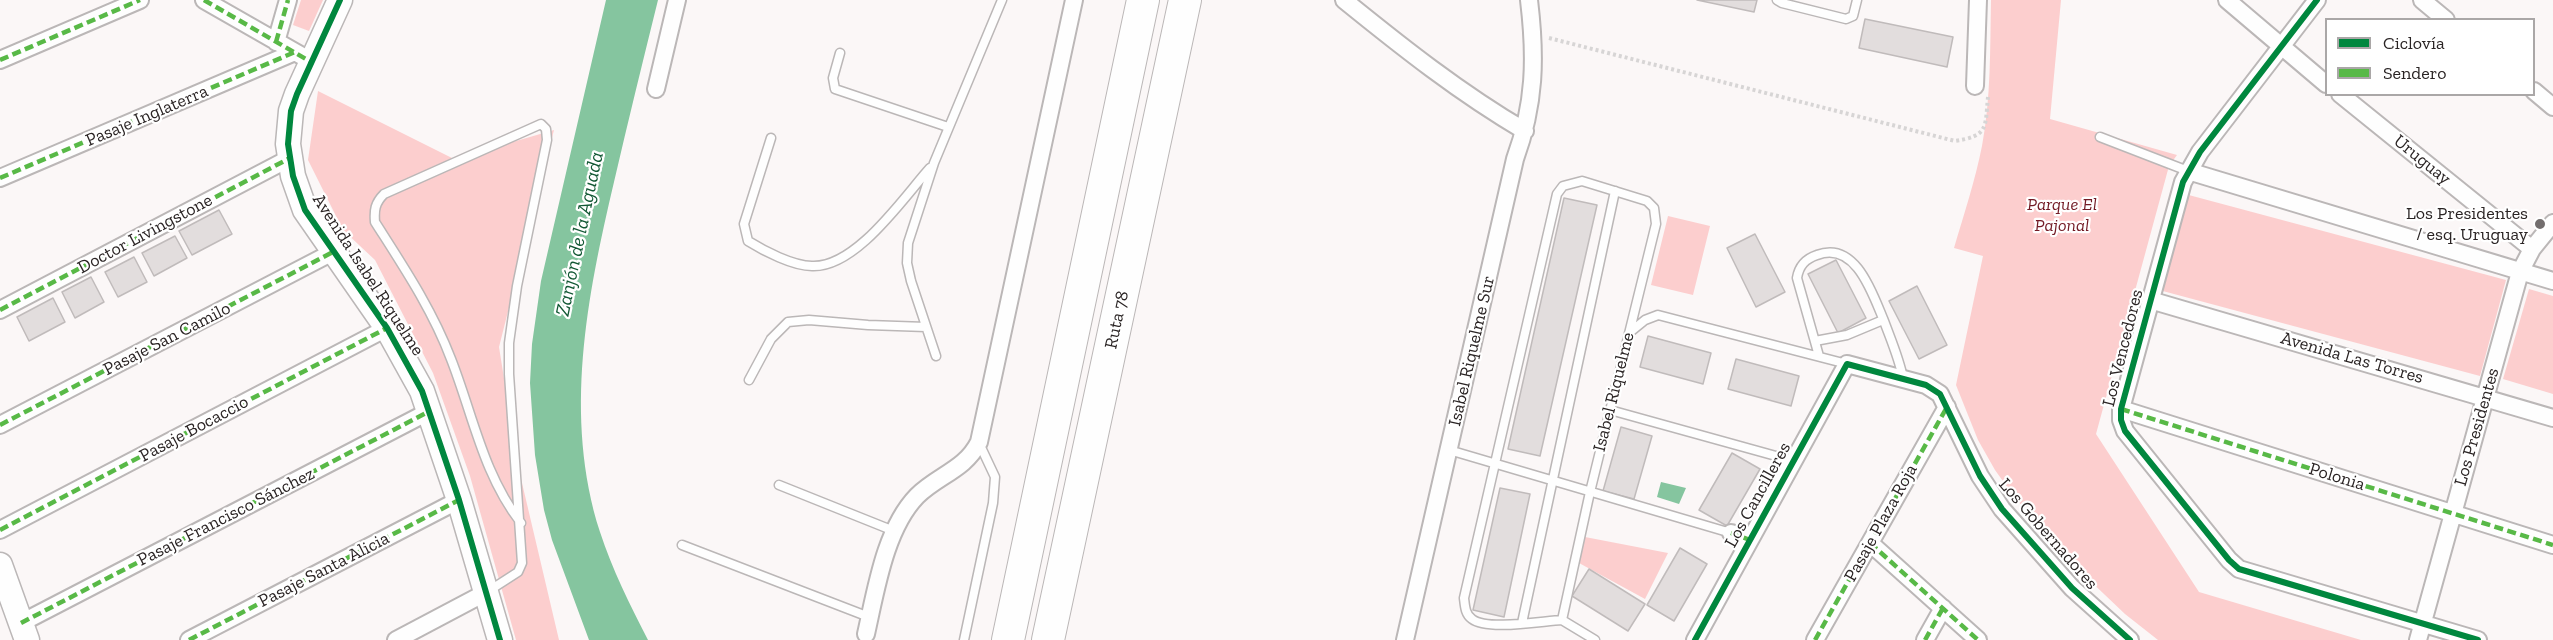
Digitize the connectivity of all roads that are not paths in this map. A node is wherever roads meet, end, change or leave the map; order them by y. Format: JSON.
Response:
{"nodes":[{"id":1,"x":140,"y":0,"type":"edge"},
{"id":2,"x":204,"y":0,"type":"edge"},
{"id":3,"x":288,"y":0,"type":"edge"},
{"id":4,"x":340,"y":0,"type":"edge"},
{"id":5,"x":677,"y":0,"type":"edge"},
{"id":6,"x":1002,"y":0,"type":"edge"},
{"id":7,"x":1074,"y":0,"type":"edge"},
{"id":8,"x":1143,"y":0,"type":"edge"},
{"id":9,"x":1185,"y":0,"type":"edge"},
{"id":10,"x":1344,"y":0,"type":"edge"},
{"id":11,"x":1529,"y":0,"type":"edge"},
{"id":12,"x":1777,"y":0,"type":"edge"},
{"id":13,"x":1857,"y":0,"type":"edge"},
{"id":14,"x":1978,"y":0,"type":"edge"},
{"id":15,"x":2227,"y":0,"type":"edge"},
{"id":16,"x":2318,"y":0,"type":"edge"},
{"id":17,"x":2422,"y":0,"type":"edge"},
{"id":18,"x":2444,"y":18,"type":"edge"},
{"id":19,"x":276,"y":42,"type":"junction"},
{"id":20,"x":2281,"y":47,"type":"junction"},
{"id":21,"x":840,"y":53,"type":"dead end"},
{"id":22,"x":303,"y":57,"type":"junction"},
{"id":23,"x":0,"y":60,"type":"edge"},
{"id":24,"x":2325,"y":83,"type":"edge"},
{"id":25,"x":656,"y":89,"type":"dead end"},
{"id":26,"x":1982,"y":89,"type":"road end"},
{"id":27,"x":2535,"y":92,"type":"edge"},
{"id":28,"x":2342,"y":96,"type":"edge"},
{"id":29,"x":2553,"y":107,"type":"edge"},
{"id":30,"x":948,"y":128,"type":"junction"},
{"id":31,"x":1525,"y":131,"type":"junction"},
{"id":32,"x":2100,"y":137,"type":"dead end"},
{"id":33,"x":771,"y":138,"type":"dead end"},
{"id":34,"x":290,"y":158,"type":"junction"},
{"id":35,"x":934,"y":163,"type":"junction"},
{"id":36,"x":2188,"y":171,"type":"junction"},
{"id":37,"x":0,"y":178,"type":"edge"},
{"id":38,"x":1615,"y":191,"type":"junction"},
{"id":39,"x":2553,"y":223,"type":"edge"},
{"id":40,"x":2532,"y":249,"type":"junction"},
{"id":41,"x":333,"y":252,"type":"junction"},
{"id":42,"x":2520,"y":272,"type":"junction"},
{"id":43,"x":2553,"y":281,"type":"edge"},
{"id":44,"x":2150,"y":300,"type":"junction"},
{"id":45,"x":0,"y":310,"type":"edge"},
{"id":46,"x":1883,"y":320,"type":"junction"},
{"id":47,"x":926,"y":327,"type":"junction"},
{"id":48,"x":387,"y":328,"type":"junction"},
{"id":49,"x":1629,"y":334,"type":"junction"},
{"id":50,"x":1815,"y":341,"type":"junction"},
{"id":51,"x":936,"y":356,"type":"dead end"},
{"id":52,"x":1819,"y":357,"type":"junction"},
{"id":53,"x":1847,"y":364,"type":"junction"},
{"id":54,"x":1903,"y":378,"type":"junction"},
{"id":55,"x":749,"y":380,"type":"dead end"},
{"id":56,"x":2485,"y":397,"type":"junction"},
{"id":57,"x":1947,"y":407,"type":"junction"},
{"id":58,"x":2121,"y":409,"type":"junction"},
{"id":59,"x":1610,"y":410,"type":"junction"},
{"id":60,"x":430,"y":411,"type":"junction"},
{"id":61,"x":2553,"y":418,"type":"edge"},
{"id":62,"x":0,"y":425,"type":"edge"},
{"id":63,"x":979,"y":442,"type":"junction"},
{"id":64,"x":1449,"y":450,"type":"junction"},
{"id":65,"x":1794,"y":460,"type":"junction"},
{"id":66,"x":1494,"y":462,"type":"junction"},
{"id":67,"x":1551,"y":479,"type":"junction"},
{"id":68,"x":779,"y":485,"type":"dead end"},
{"id":69,"x":1590,"y":492,"type":"junction"},
{"id":70,"x":459,"y":500,"type":"junction"},
{"id":71,"x":2453,"y":513,"type":"junction"},
{"id":72,"x":521,"y":524,"type":"junction"},
{"id":73,"x":0,"y":530,"type":"edge"},
{"id":74,"x":894,"y":531,"type":"junction"},
{"id":75,"x":1731,"y":533,"type":"joint"},
{"id":76,"x":1750,"y":540,"type":"junction"},
{"id":77,"x":1870,"y":543,"type":"junction"},
{"id":78,"x":682,"y":545,"type":"dead end"},
{"id":79,"x":2553,"y":545,"type":"edge"},
{"id":80,"x":0,"y":565,"type":"edge"},
{"id":81,"x":485,"y":593,"type":"junction"},
{"id":82,"x":1943,"y":608,"type":"junction"},
{"id":83,"x":1562,"y":620,"type":"junction"},
{"id":84,"x":1522,"y":623,"type":"junction"},
{"id":85,"x":868,"y":625,"type":"joint"},
{"id":86,"x":24,"y":632,"type":"edge"},
{"id":87,"x":2420,"y":632,"type":"edge"},
{"id":88,"x":189,"y":640,"type":"edge"},
{"id":89,"x":396,"y":640,"type":"edge"},
{"id":90,"x":500,"y":640,"type":"edge"},
{"id":91,"x":964,"y":640,"type":"edge"},
{"id":92,"x":1008,"y":640,"type":"edge"},
{"id":93,"x":1048,"y":640,"type":"edge"},
{"id":94,"x":1405,"y":640,"type":"edge"},
{"id":95,"x":1595,"y":640,"type":"edge"},
{"id":96,"x":1695,"y":640,"type":"edge"},
{"id":97,"x":1815,"y":640,"type":"edge"},
{"id":98,"x":1925,"y":640,"type":"edge"},
{"id":99,"x":1978,"y":640,"type":"edge"},
{"id":100,"x":2130,"y":640,"type":"edge"},
{"id":101,"x":2478,"y":640,"type":"edge"}],
"edges":[{"from":1,"to":23,"type":"street"},
{"from":2,"to":19,"type":"street"},
{"from":3,"to":19,"type":"street"},
{"from":4,"to":22,"type":"street"},
{"from":5,"to":25,"type":"street"},
{"from":6,"to":30,"type":"lane"},
{"from":7,"to":63,"type":"street"},
{"from":8,"to":92,"type":"highway"},
{"from":9,"to":93,"type":"highway","name":"Ruta 78"},
{"from":10,"to":31,"type":"street"},
{"from":11,"to":31,"type":"street","name":"Isabel Riquelme Sur"},
{"from":12,"to":13,"type":"lane"},
{"from":14,"to":26,"type":"street"},
{"from":15,"to":20,"type":"street"},
{"from":16,"to":20,"type":"street","name":"Los Vencedores"},
{"from":17,"to":18,"type":"street"},
{"from":19,"to":22,"type":"street"},
{"from":20,"to":24,"type":"street"},
{"from":20,"to":36,"type":"street","name":"Los Vencedores"},
{"from":21,"to":30,"type":"lane"},
{"from":22,"to":34,"type":"street","name":"Avenida Isabel Riquelme"},
{"from":22,"to":37,"type":"street","name":"Pasaje Inglaterra"},
{"from":27,"to":29,"type":"street"},
{"from":28,"to":40,"type":"street","name":"Uruguay"},
{"from":30,"to":35,"type":"lane"},
{"from":31,"to":64,"type":"street","name":"Isabel Riquelme Sur"},
{"from":32,"to":36,"type":"lane"},
{"from":33,"to":35,"type":"lane"},
{"from":34,"to":41,"type":"street","name":"Avenida Isabel Riquelme"},
{"from":34,"to":45,"type":"street","name":"Doctor Livingstone"},
{"from":35,"to":47,"type":"lane"},
{"from":36,"to":42,"type":"street"},
{"from":36,"to":44,"type":"street","name":"Los Vencedores"},
{"from":38,"to":49,"type":"lane","name":"Isabel Riquelme"},
{"from":38,"to":66,"type":"lane"},
{"from":38,"to":67,"type":"lane"},
{"from":39,"to":40,"type":"street","name":"Los Presidentes"},
{"from":40,"to":42,"type":"street","name":"Los Presidentes"},
{"from":41,"to":48,"type":"street","name":"Avenida Isabel Riquelme"},
{"from":41,"to":62,"type":"street","name":"Pasaje San Camilo"},
{"from":42,"to":43,"type":"street"},
{"from":42,"to":56,"type":"street","name":"Los Presidentes"},
{"from":44,"to":56,"type":"street","name":"Avenida Las Torres"},
{"from":44,"to":58,"type":"street","name":"Los Vencedores"},
{"from":46,"to":50,"type":"lane"},
{"from":46,"to":50,"type":"lane"},
{"from":46,"to":54,"type":"lane"},
{"from":47,"to":51,"type":"lane"},
{"from":47,"to":55,"type":"lane"},
{"from":48,"to":60,"type":"street","name":"Avenida Isabel Riquelme"},
{"from":48,"to":73,"type":"street","name":"Pasaje Bocaccio"},
{"from":49,"to":52,"type":"lane","name":"Los Gobernadores"},
{"from":49,"to":59,"type":"lane","name":"Isabel Riquelme"},
{"from":50,"to":52,"type":"lane"},
{"from":52,"to":53,"type":"lane","name":"Los Gobernadores"},
{"from":53,"to":54,"type":"street","name":"Los Gobernadores"},
{"from":53,"to":65,"type":"street","name":"Los Cancilleres"},
{"from":54,"to":57,"type":"street","name":"Los Gobernadores"},
{"from":56,"to":61,"type":"street","name":"Avenida Las Torres"},
{"from":56,"to":71,"type":"street","name":"Los Presidentes"},
{"from":57,"to":77,"type":"street","name":"Pasaje Plaza Roja"},
{"from":57,"to":100,"type":"street","name":"Los Gobernadores"},
{"from":58,"to":71,"type":"street","name":"Polonia"},
{"from":58,"to":87,"type":"street","name":"Los Vencedores"},
{"from":59,"to":65,"type":"lane"},
{"from":59,"to":69,"type":"lane","name":"Isabel Riquelme"},
{"from":60,"to":70,"type":"street","name":"Avenida Isabel Riquelme"},
{"from":60,"to":86,"type":"street","name":"Pasaje Francisco Sánchez"},
{"from":63,"to":74,"type":"street"},
{"from":63,"to":91,"type":"lane"},
{"from":64,"to":66,"type":"lane"},
{"from":64,"to":94,"type":"street","name":"Isabel Riquelme Sur"},
{"from":65,"to":76,"type":"street","name":"Los Cancilleres"},
{"from":66,"to":67,"type":"lane"},
{"from":66,"to":84,"type":"lane"},
{"from":67,"to":69,"type":"lane"},
{"from":67,"to":84,"type":"lane"},
{"from":68,"to":74,"type":"lane"},
{"from":69,"to":75,"type":"lane"},
{"from":69,"to":83,"type":"lane","name":"Isabel Riquelme"},
{"from":70,"to":81,"type":"street","name":"Avenida Isabel Riquelme"},
{"from":70,"to":88,"type":"street","name":"Pasaje Santa Alicia"},
{"from":71,"to":79,"type":"street","name":"Polonia"},
{"from":71,"to":87,"type":"street","name":"Los Presidentes"},
{"from":72,"to":72,"type":"lane"},
{"from":72,"to":81,"type":"lane"},
{"from":74,"to":85,"type":"street"},
{"from":75,"to":76,"type":"street"},
{"from":76,"to":96,"type":"street","name":"Los Cancilleres"},
{"from":77,"to":82,"type":"street"},
{"from":77,"to":97,"type":"street","name":"Pasaje Plaza Roja"},
{"from":78,"to":85,"type":"lane"},
{"from":80,"to":86,"type":"street"},
{"from":81,"to":89,"type":"street"},
{"from":81,"to":90,"type":"street","name":"Avenida Isabel Riquelme"},
{"from":82,"to":98,"type":"street"},
{"from":82,"to":99,"type":"street"},
{"from":83,"to":84,"type":"lane"},
{"from":83,"to":95,"type":"lane"},
{"from":87,"to":101,"type":"street","name":"Los Vencedores"}]}
